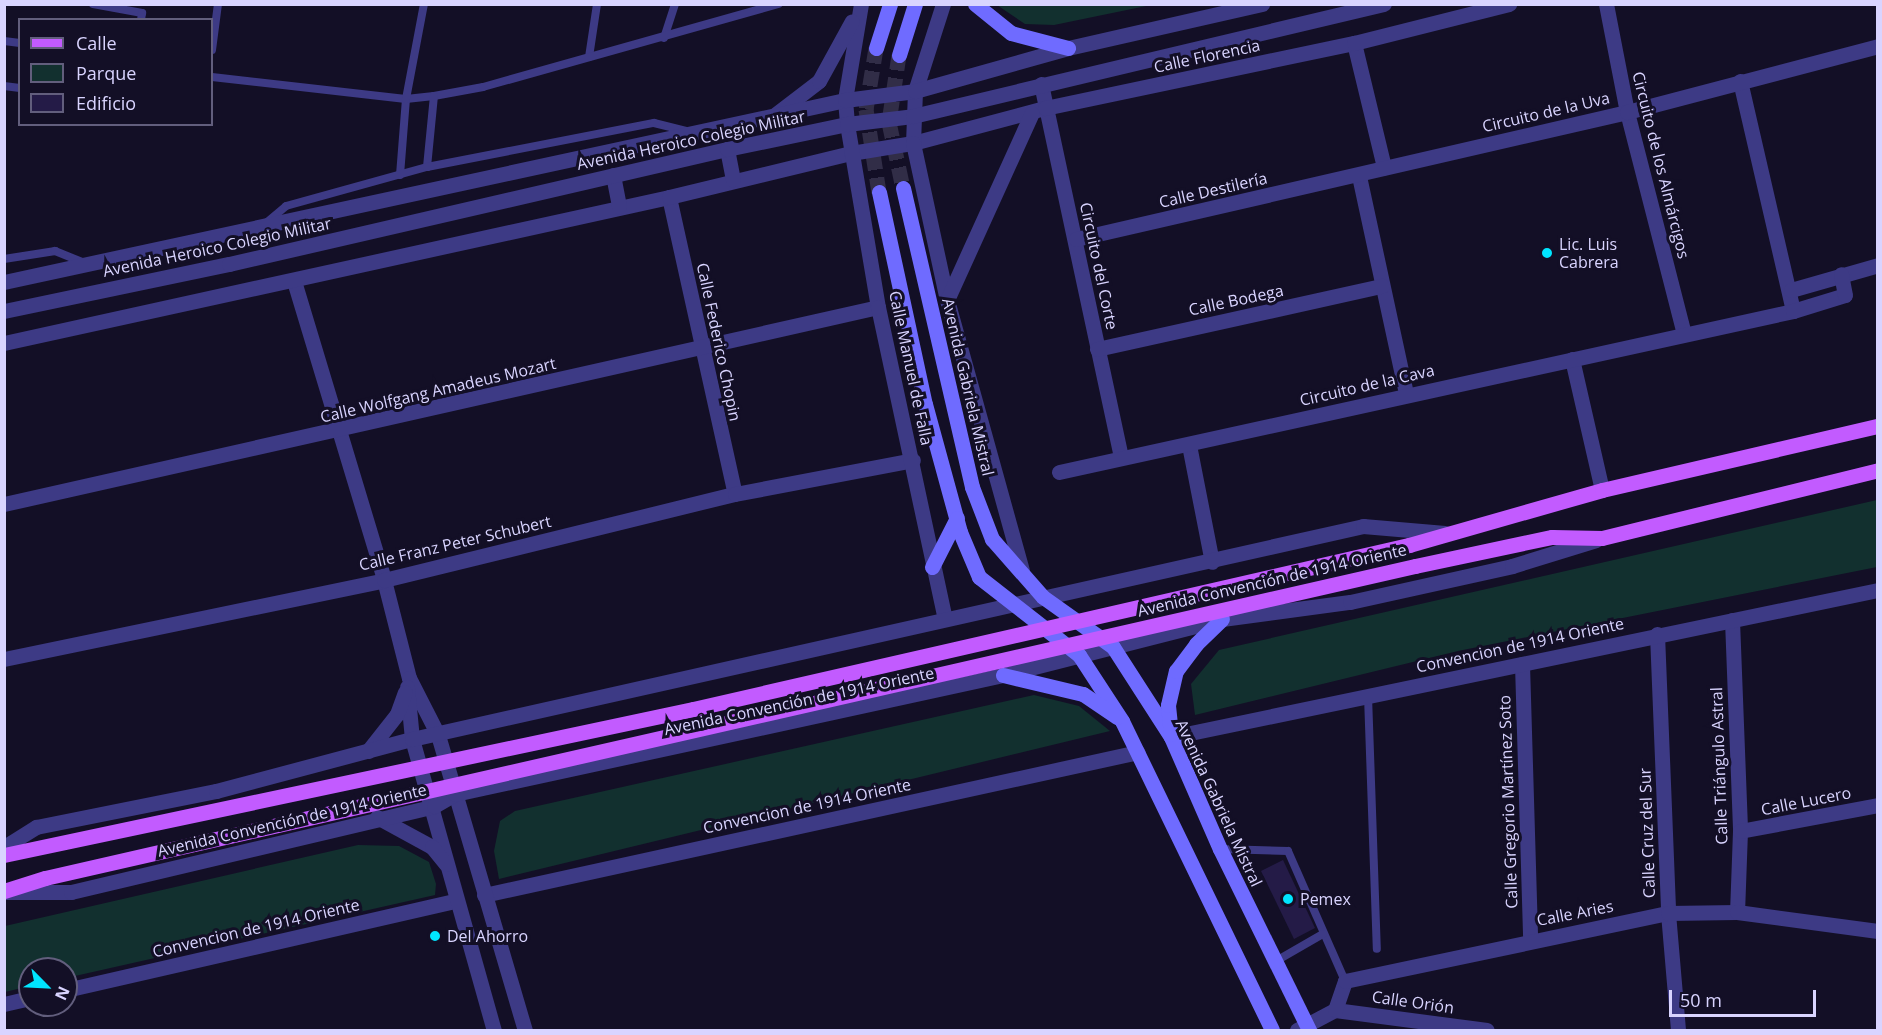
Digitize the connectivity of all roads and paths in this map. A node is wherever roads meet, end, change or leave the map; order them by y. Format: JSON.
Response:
{"nodes":[{"id":1,"x":93,"y":4,"type":"edge"},
{"id":2,"x":218,"y":4,"type":"edge"},
{"id":3,"x":424,"y":4,"type":"edge"},
{"id":4,"x":597,"y":4,"type":"edge"},
{"id":5,"x":675,"y":4,"type":"edge"},
{"id":6,"x":860,"y":4,"type":"edge"},
{"id":7,"x":890,"y":4,"type":"edge"},
{"id":8,"x":915,"y":4,"type":"edge"},
{"id":9,"x":943,"y":4,"type":"edge"},
{"id":10,"x":975,"y":4,"type":"edge"},
{"id":11,"x":1262,"y":4,"type":"edge"},
{"id":12,"x":1384,"y":4,"type":"edge"},
{"id":13,"x":1509,"y":4,"type":"edge"},
{"id":14,"x":1606,"y":4,"type":"edge"},
{"id":15,"x":779,"y":6,"type":"edge"},
{"id":16,"x":1205,"y":11,"type":"edge"},
{"id":17,"x":141,"y":18,"type":"edge"},
{"id":18,"x":664,"y":38,"type":"junction"},
{"id":19,"x":213,"y":42,"type":"edge"},
{"id":20,"x":1354,"y":43,"type":"junction"},
{"id":21,"x":1878,"y":46,"type":"edge"},
{"id":22,"x":876,"y":48,"type":"tunnel mouth"},
{"id":23,"x":1068,"y":48,"type":"junction"},
{"id":24,"x":899,"y":55,"type":"tunnel mouth"},
{"id":25,"x":589,"y":57,"type":"junction"},
{"id":26,"x":213,"y":77,"type":"edge"},
{"id":27,"x":1740,"y":81,"type":"junction"},
{"id":28,"x":1041,"y":84,"type":"junction"},
{"id":29,"x":915,"y":91,"type":"junction"},
{"id":30,"x":434,"y":96,"type":"junction"},
{"id":31,"x":406,"y":99,"type":"junction"},
{"id":32,"x":845,"y":100,"type":"junction"},
{"id":33,"x":1039,"y":111,"type":"junction"},
{"id":34,"x":1627,"y":112,"type":"junction"},
{"id":35,"x":913,"y":116,"type":"junction"},
{"id":36,"x":771,"y":118,"type":"junction"},
{"id":37,"x":847,"y":124,"type":"junction"},
{"id":38,"x":698,"y":133,"type":"junction"},
{"id":39,"x":913,"y":143,"type":"junction"},
{"id":40,"x":727,"y":149,"type":"junction"},
{"id":41,"x":851,"y":153,"type":"junction"},
{"id":42,"x":427,"y":167,"type":"junction"},
{"id":43,"x":1384,"y":167,"type":"junction"},
{"id":44,"x":400,"y":175,"type":"junction"},
{"id":45,"x":613,"y":175,"type":"junction"},
{"id":46,"x":1359,"y":176,"type":"junction"},
{"id":47,"x":733,"y":179,"type":"junction"},
{"id":48,"x":903,"y":188,"type":"tunnel mouth"},
{"id":49,"x":879,"y":192,"type":"tunnel mouth"},
{"id":50,"x":669,"y":197,"type":"junction"},
{"id":51,"x":619,"y":206,"type":"junction"},
{"id":52,"x":261,"y":227,"type":"junction"},
{"id":53,"x":1076,"y":239,"type":"junction"},
{"id":54,"x":4,"y":260,"type":"edge"},
{"id":55,"x":89,"y":264,"type":"junction"},
{"id":56,"x":1878,"y":265,"type":"edge"},
{"id":57,"x":1841,"y":274,"type":"junction"},
{"id":58,"x":294,"y":281,"type":"junction"},
{"id":59,"x":4,"y":282,"type":"edge"},
{"id":60,"x":1382,"y":286,"type":"junction"},
{"id":61,"x":1791,"y":290,"type":"junction"},
{"id":62,"x":947,"y":300,"type":"junction"},
{"id":63,"x":878,"y":307,"type":"junction"},
{"id":64,"x":4,"y":311,"type":"edge"},
{"id":65,"x":1793,"y":311,"type":"junction"},
{"id":66,"x":1684,"y":334,"type":"junction"},
{"id":67,"x":4,"y":343,"type":"edge"},
{"id":68,"x":701,"y":348,"type":"junction"},
{"id":69,"x":1097,"y":349,"type":"junction"},
{"id":70,"x":1572,"y":359,"type":"junction"},
{"id":71,"x":1406,"y":393,"type":"junction"},
{"id":72,"x":1878,"y":426,"type":"edge"},
{"id":73,"x":340,"y":430,"type":"junction"},
{"id":74,"x":1189,"y":445,"type":"junction"},
{"id":75,"x":1122,"y":457,"type":"junction"},
{"id":76,"x":913,"y":460,"type":"junction"},
{"id":77,"x":1878,"y":470,"type":"edge"},
{"id":78,"x":1059,"y":472,"type":"dead end"},
{"id":79,"x":1602,"y":490,"type":"junction"},
{"id":80,"x":735,"y":494,"type":"junction"},
{"id":81,"x":4,"y":504,"type":"edge"},
{"id":82,"x":957,"y":518,"type":"junction"},
{"id":83,"x":1445,"y":532,"type":"junction"},
{"id":84,"x":1602,"y":538,"type":"junction"},
{"id":85,"x":1212,"y":562,"type":"junction"},
{"id":86,"x":932,"y":567,"type":"junction"},
{"id":87,"x":1022,"y":570,"type":"junction"},
{"id":88,"x":384,"y":580,"type":"junction"},
{"id":89,"x":1878,"y":590,"type":"edge"},
{"id":90,"x":1043,"y":597,"type":"junction"},
{"id":91,"x":1011,"y":604,"type":"junction"},
{"id":92,"x":945,"y":619,"type":"junction"},
{"id":93,"x":1222,"y":619,"type":"junction"},
{"id":94,"x":1732,"y":620,"type":"junction"},
{"id":95,"x":1657,"y":634,"type":"junction"},
{"id":96,"x":1113,"y":647,"type":"junction"},
{"id":97,"x":1079,"y":655,"type":"junction"},
{"id":98,"x":4,"y":659,"type":"edge"},
{"id":99,"x":1522,"y":664,"type":"junction"},
{"id":100,"x":1003,"y":675,"type":"junction"},
{"id":101,"x":407,"y":685,"type":"junction"},
{"id":102,"x":1368,"y":696,"type":"junction"},
{"id":103,"x":1122,"y":721,"type":"junction"},
{"id":104,"x":438,"y":735,"type":"junction"},
{"id":105,"x":1171,"y":737,"type":"junction"},
{"id":106,"x":412,"y":739,"type":"junction"},
{"id":107,"x":368,"y":751,"type":"junction"},
{"id":108,"x":1138,"y":752,"type":"junction"},
{"id":109,"x":455,"y":794,"type":"junction"},
{"id":110,"x":1878,"y":805,"type":"edge"},
{"id":111,"x":434,"y":806,"type":"junction"},
{"id":112,"x":377,"y":817,"type":"junction"},
{"id":113,"x":1740,"y":831,"type":"junction"},
{"id":114,"x":4,"y":847,"type":"edge"},
{"id":115,"x":1220,"y":849,"type":"junction"},
{"id":116,"x":4,"y":855,"type":"edge"},
{"id":117,"x":447,"y":864,"type":"junction"},
{"id":118,"x":4,"y":891,"type":"edge"},
{"id":119,"x":484,"y":895,"type":"junction"},
{"id":120,"x":455,"y":901,"type":"junction"},
{"id":121,"x":1737,"y":912,"type":"junction"},
{"id":122,"x":1668,"y":913,"type":"junction"},
{"id":123,"x":1878,"y":931,"type":"edge"},
{"id":124,"x":1323,"y":934,"type":"junction"},
{"id":125,"x":1530,"y":940,"type":"junction"},
{"id":126,"x":1377,"y":949,"type":"dead end"},
{"id":127,"x":1276,"y":961,"type":"junction"},
{"id":128,"x":1345,"y":981,"type":"junction"},
{"id":129,"x":78,"y":987,"type":"edge"},
{"id":130,"x":1335,"y":1010,"type":"junction"},
{"id":131,"x":1304,"y":1028,"type":"edge"},
{"id":132,"x":494,"y":1030,"type":"edge"},
{"id":133,"x":525,"y":1030,"type":"edge"},
{"id":134,"x":1272,"y":1030,"type":"edge"},
{"id":135,"x":1487,"y":1030,"type":"edge"},
{"id":136,"x":1678,"y":1030,"type":"edge"}],
"edges":[{"from":1,"to":17,"type":"lane"},
{"from":2,"to":19,"type":"lane"},
{"from":3,"to":31,"type":"lane"},
{"from":4,"to":25,"type":"lane"},
{"from":5,"to":18,"type":"lane"},
{"from":6,"to":32,"type":"street","name":"Calle Manuel de Falla"},
{"from":6,"to":36,"type":"street"},
{"from":7,"to":22,"type":"main road"},
{"from":8,"to":24,"type":"main road"},
{"from":9,"to":29,"type":"street"},
{"from":10,"to":23,"type":"main road"},
{"from":11,"to":16,"type":"street","name":"Avenida Heroico Colegio Militar"},
{"from":12,"to":28,"type":"street","name":"Avenida Heroico Colegio Militar"},
{"from":13,"to":20,"type":"street","name":"Calle Florencia"},
{"from":14,"to":34,"type":"street","name":"Circuito de los Almárcigos"},
{"from":15,"to":18,"type":"lane"},
{"from":16,"to":23,"type":"street","name":"Avenida Heroico Colegio Militar"},
{"from":18,"to":25,"type":"lane"},
{"from":20,"to":33,"type":"street","name":"Calle Florencia"},
{"from":20,"to":43,"type":"street"},
{"from":21,"to":27,"type":"street","name":"Circuito de la Uva"},
{"from":23,"to":29,"type":"street","name":"Avenida Heroico Colegio Militar"},
{"from":25,"to":30,"type":"lane"},
{"from":26,"to":31,"type":"lane"},
{"from":27,"to":34,"type":"street","name":"Circuito de la Uva"},
{"from":27,"to":61,"type":"street"},
{"from":28,"to":33,"type":"street","name":"Circuito del Corte"},
{"from":28,"to":35,"type":"street","name":"Avenida Heroico Colegio Militar"},
{"from":29,"to":32,"type":"street","name":"Avenida Heroico Colegio Militar"},
{"from":29,"to":35,"type":"street"},
{"from":30,"to":31,"type":"lane"},
{"from":30,"to":42,"type":"lane"},
{"from":31,"to":44,"type":"lane"},
{"from":32,"to":36,"type":"street","name":"Avenida Heroico Colegio Militar"},
{"from":32,"to":37,"type":"street","name":"Calle Manuel de Falla"},
{"from":33,"to":39,"type":"street","name":"Calle Florencia"},
{"from":33,"to":53,"type":"street","name":"Circuito del Corte"},
{"from":33,"to":62,"type":"street"},
{"from":34,"to":43,"type":"street","name":"Circuito de la Uva"},
{"from":34,"to":66,"type":"street","name":"Circuito de los Almárcigos"},
{"from":35,"to":37,"type":"street","name":"Avenida Heroico Colegio Militar"},
{"from":35,"to":39,"type":"street"},
{"from":36,"to":38,"type":"street","name":"Avenida Heroico Colegio Militar"},
{"from":37,"to":40,"type":"street","name":"Avenida Heroico Colegio Militar"},
{"from":37,"to":41,"type":"street","name":"Calle Manuel de Falla"},
{"from":38,"to":42,"type":"lane"},
{"from":38,"to":52,"type":"street","name":"Avenida Heroico Colegio Militar"},
{"from":39,"to":41,"type":"street","name":"Calle Florencia"},
{"from":39,"to":62,"type":"street"},
{"from":40,"to":45,"type":"street","name":"Avenida Heroico Colegio Militar"},
{"from":40,"to":47,"type":"street"},
{"from":41,"to":47,"type":"street"},
{"from":41,"to":63,"type":"street","name":"Calle Manuel de Falla"},
{"from":42,"to":44,"type":"lane"},
{"from":43,"to":46,"type":"street","name":"Circuito de la Uva"},
{"from":44,"to":52,"type":"lane"},
{"from":45,"to":51,"type":"street"},
{"from":45,"to":64,"type":"street","name":"Avenida Heroico Colegio Militar"},
{"from":46,"to":53,"type":"street","name":"Calle Destilería"},
{"from":46,"to":60,"type":"street"},
{"from":47,"to":50,"type":"street"},
{"from":48,"to":87,"type":"main road","name":"Avenida Gabriela Mistral"},
{"from":49,"to":82,"type":"main road"},
{"from":50,"to":51,"type":"street"},
{"from":50,"to":68,"type":"street","name":"Calle Federico Chopin"},
{"from":51,"to":58,"type":"street"},
{"from":52,"to":55,"type":"street","name":"Avenida Heroico Colegio Militar"},
{"from":53,"to":69,"type":"street","name":"Circuito del Corte"},
{"from":54,"to":55,"type":"lane"},
{"from":55,"to":59,"type":"street","name":"Avenida Heroico Colegio Militar"},
{"from":56,"to":57,"type":"street"},
{"from":57,"to":61,"type":"street"},
{"from":57,"to":65,"type":"street"},
{"from":58,"to":67,"type":"street"},
{"from":58,"to":73,"type":"street"},
{"from":60,"to":69,"type":"street","name":"Calle Bodega"},
{"from":60,"to":71,"type":"street"},
{"from":61,"to":65,"type":"street"},
{"from":62,"to":87,"type":"street"},
{"from":63,"to":68,"type":"street","name":"Calle Wolfgang Amadeus Mozart"},
{"from":63,"to":76,"type":"street","name":"Calle Manuel de Falla"},
{"from":65,"to":66,"type":"street"},
{"from":66,"to":70,"type":"street","name":"Circuito de la Cava"},
{"from":68,"to":73,"type":"street","name":"Calle Wolfgang Amadeus Mozart"},
{"from":68,"to":80,"type":"street","name":"Calle Federico Chopin"},
{"from":69,"to":75,"type":"street","name":"Circuito del Corte"},
{"from":70,"to":71,"type":"street","name":"Circuito de la Cava"},
{"from":70,"to":79,"type":"street"},
{"from":71,"to":74,"type":"street","name":"Circuito de la Cava"},
{"from":72,"to":79,"type":"main road","name":"Avenida Convención de 1914 Oriente"},
{"from":73,"to":81,"type":"street","name":"Calle Wolfgang Amadeus Mozart"},
{"from":73,"to":88,"type":"street"},
{"from":74,"to":75,"type":"street","name":"Circuito de la Cava"},
{"from":74,"to":85,"type":"street"},
{"from":75,"to":78,"type":"street","name":"Circuito de la Cava"},
{"from":76,"to":80,"type":"street","name":"Calle Franz Peter Schubert"},
{"from":76,"to":86,"type":"street","name":"Calle Manuel de Falla"},
{"from":77,"to":84,"type":"main road","name":"Avenida Convención de 1914 Oriente"},
{"from":79,"to":83,"type":"main road","name":"Avenida Convención de 1914 Oriente"},
{"from":80,"to":88,"type":"street","name":"Calle Franz Peter Schubert"},
{"from":82,"to":86,"type":"main road"},
{"from":82,"to":91,"type":"main road"},
{"from":83,"to":85,"type":"street","name":"Avenida Convención de 1914 Oriente"},
{"from":83,"to":116,"type":"main road","name":"Avenida Convención de 1914 Oriente"},
{"from":84,"to":93,"type":"street","name":"Avenida Convención de 1914 Oriente"},
{"from":84,"to":118,"type":"main road","name":"Avenida Convención de 1914 Oriente"},
{"from":85,"to":90,"type":"street","name":"Avenida Convención de 1914 Oriente"},
{"from":86,"to":92,"type":"street","name":"Calle Manuel de Falla"},
{"from":87,"to":90,"type":"main road","name":"Avenida Gabriela Mistral"},
{"from":88,"to":98,"type":"street","name":"Calle Franz Peter Schubert"},
{"from":88,"to":101,"type":"street"},
{"from":89,"to":94,"type":"street","name":"Convencion de 1914 Oriente"},
{"from":90,"to":91,"type":"street","name":"Avenida Convención de 1914 Oriente"},
{"from":90,"to":96,"type":"main road","name":"Avenida Gabriela Mistral"},
{"from":91,"to":92,"type":"street","name":"Avenida Convención de 1914 Oriente"},
{"from":91,"to":97,"type":"main road"},
{"from":92,"to":104,"type":"street","name":"Avenida Convención de 1914 Oriente"},
{"from":93,"to":96,"type":"street","name":"Avenida Convención de 1914 Oriente"},
{"from":93,"to":105,"type":"main road"},
{"from":94,"to":95,"type":"street","name":"Convencion de 1914 Oriente"},
{"from":94,"to":113,"type":"street","name":"Calle Triángulo Astral"},
{"from":95,"to":99,"type":"street","name":"Convencion de 1914 Oriente"},
{"from":95,"to":122,"type":"street","name":"Calle Cruz del Sur"},
{"from":96,"to":97,"type":"street","name":"Avenida Convención de 1914 Oriente"},
{"from":96,"to":105,"type":"main road","name":"Avenida Gabriela Mistral"},
{"from":97,"to":100,"type":"street","name":"Avenida Convención de 1914 Oriente"},
{"from":97,"to":103,"type":"main road"},
{"from":99,"to":102,"type":"street","name":"Convencion de 1914 Oriente"},
{"from":99,"to":125,"type":"street","name":"Calle Gregorio Martínez Soto"},
{"from":100,"to":103,"type":"main road"},
{"from":100,"to":109,"type":"street","name":"Avenida Convención de 1914 Oriente"},
{"from":101,"to":104,"type":"street"},
{"from":101,"to":106,"type":"street"},
{"from":101,"to":107,"type":"street"},
{"from":102,"to":105,"type":"street","name":"Convencion de 1914 Oriente"},
{"from":102,"to":126,"type":"lane"},
{"from":103,"to":108,"type":"main road"},
{"from":104,"to":106,"type":"street","name":"Avenida Convención de 1914 Oriente"},
{"from":104,"to":109,"type":"street"},
{"from":105,"to":115,"type":"main road","name":"Avenida Gabriela Mistral"},
{"from":106,"to":107,"type":"street","name":"Avenida Convención de 1914 Oriente"},
{"from":106,"to":111,"type":"street"},
{"from":107,"to":114,"type":"street","name":"Avenida Convención de 1914 Oriente"},
{"from":108,"to":119,"type":"street","name":"Convencion de 1914 Oriente"},
{"from":108,"to":134,"type":"main road"},
{"from":109,"to":111,"type":"street","name":"Avenida Convención de 1914 Oriente"},
{"from":109,"to":119,"type":"street"},
{"from":110,"to":113,"type":"street","name":"Calle Lucero"},
{"from":111,"to":112,"type":"street","name":"Avenida Convención de 1914 Oriente"},
{"from":111,"to":117,"type":"street"},
{"from":112,"to":117,"type":"street"},
{"from":112,"to":118,"type":"street","name":"Avenida Convención de 1914 Oriente"},
{"from":113,"to":121,"type":"street","name":"Calle Triángulo Astral"},
{"from":115,"to":124,"type":"lane"},
{"from":115,"to":127,"type":"main road","name":"Avenida Gabriela Mistral"},
{"from":117,"to":120,"type":"street"},
{"from":119,"to":133,"type":"street"},
{"from":120,"to":129,"type":"street","name":"Convencion de 1914 Oriente"},
{"from":120,"to":132,"type":"street"},
{"from":121,"to":122,"type":"street","name":"Calle Aries"},
{"from":121,"to":123,"type":"street","name":"Calle Aries"},
{"from":122,"to":125,"type":"street","name":"Calle Aries"},
{"from":122,"to":136,"type":"street","name":"Calle Cruz del Sur"},
{"from":124,"to":127,"type":"lane"},
{"from":124,"to":128,"type":"lane"},
{"from":125,"to":128,"type":"street","name":"Calle Aries"},
{"from":127,"to":131,"type":"main road","name":"Avenida Gabriela Mistral"},
{"from":128,"to":130,"type":"street"},
{"from":130,"to":131,"type":"street"},
{"from":130,"to":135,"type":"street","name":"Calle Orión"}]}
